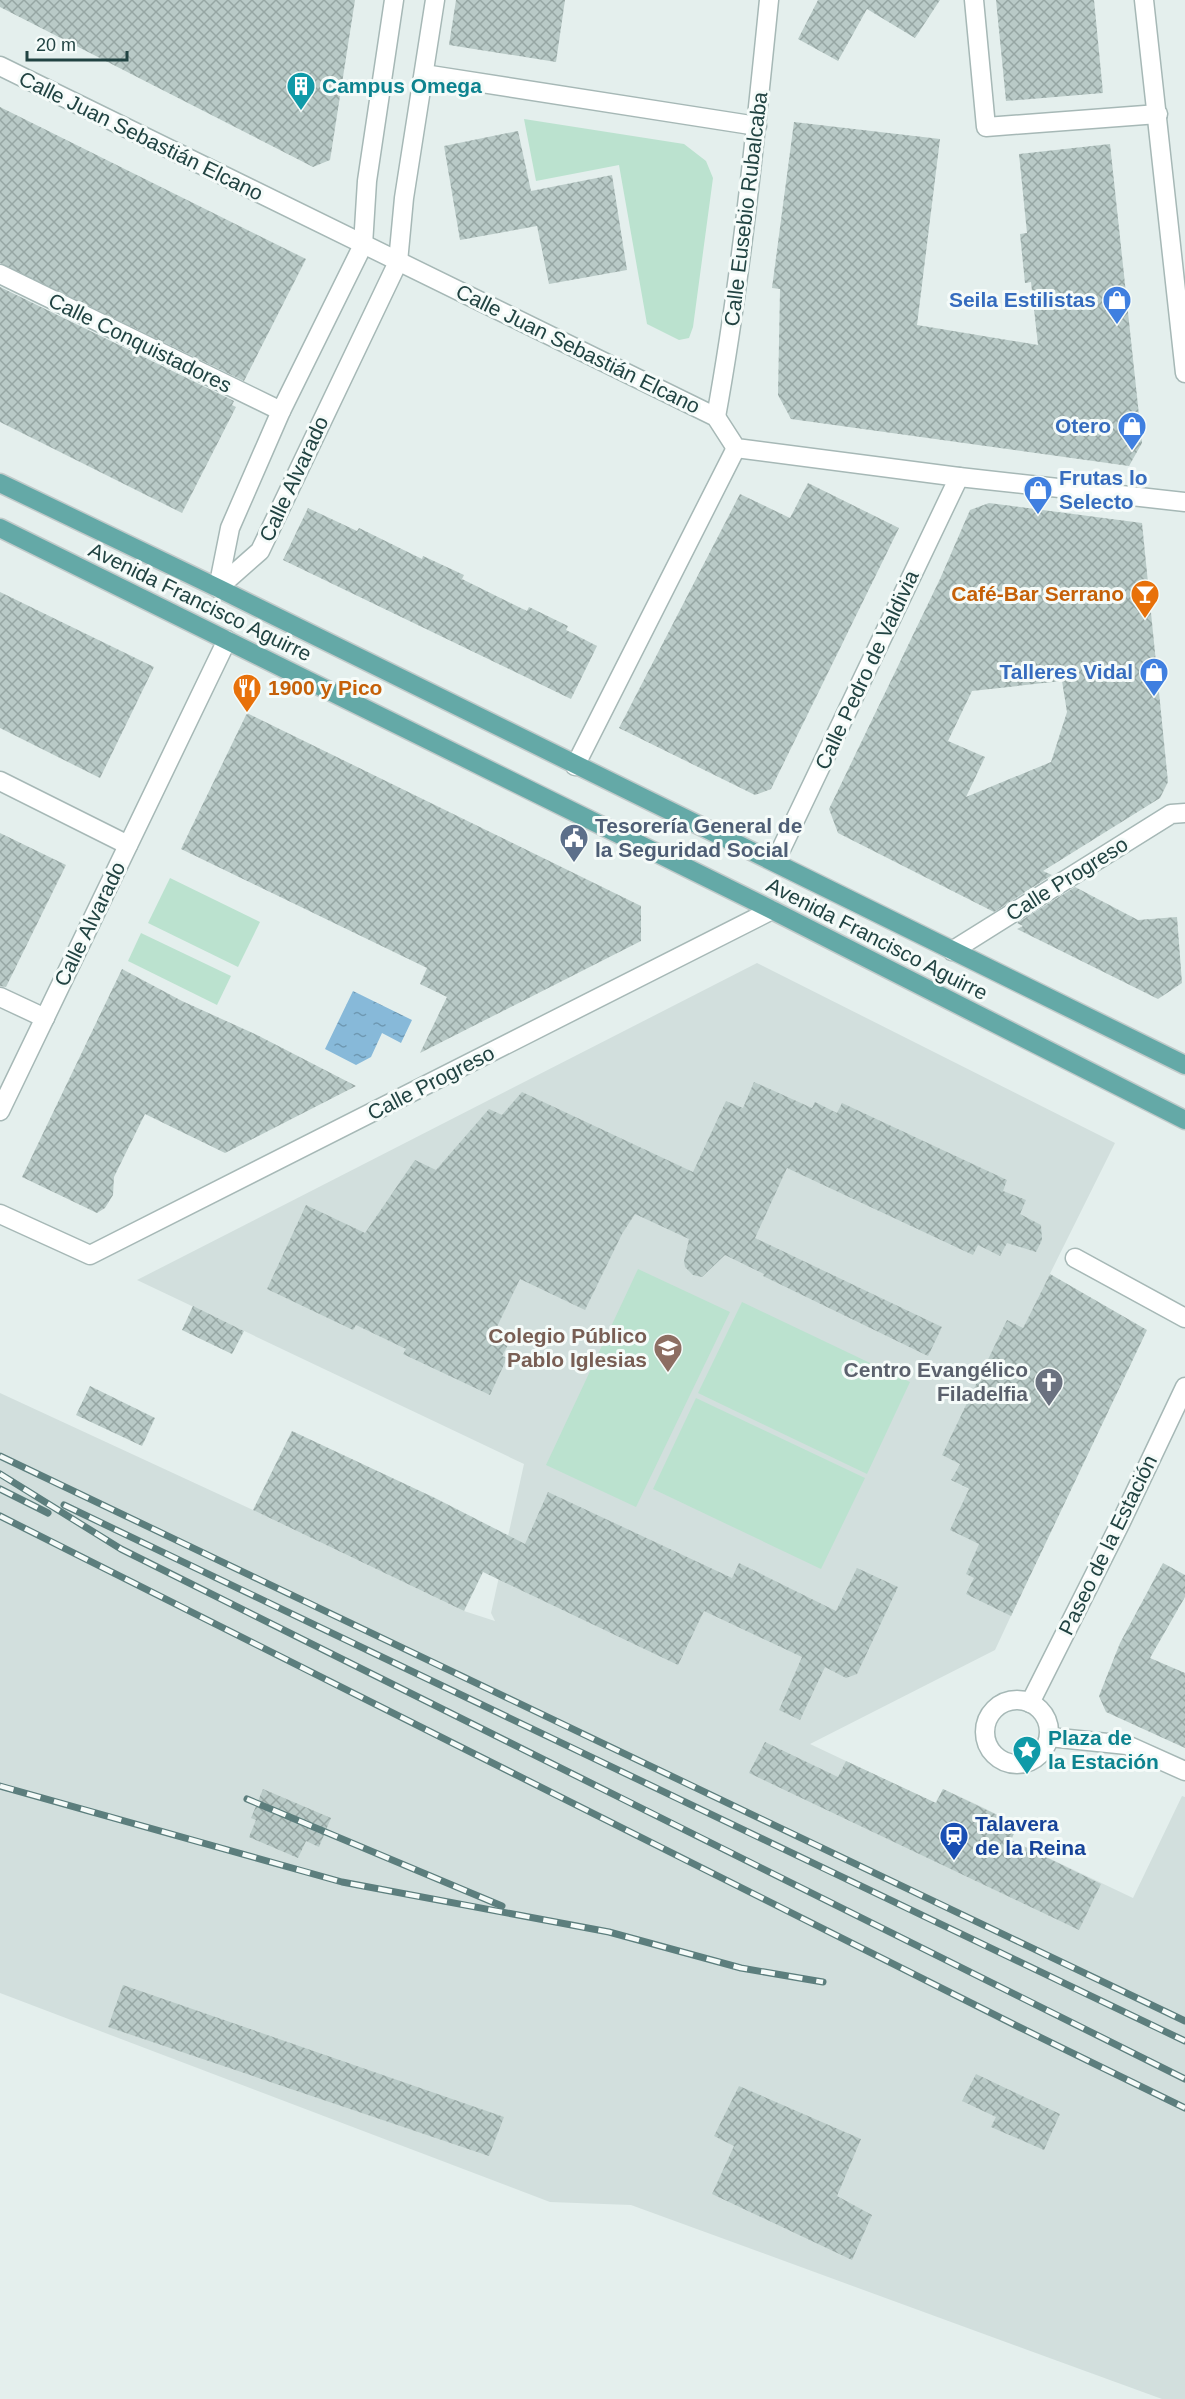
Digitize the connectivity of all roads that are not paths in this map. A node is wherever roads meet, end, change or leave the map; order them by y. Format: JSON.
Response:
{"nodes":[{"id":1,"x":394,"y":0,"type":"edge"},
{"id":2,"x":435,"y":0,"type":"edge"},
{"id":3,"x":769,"y":0,"type":"edge"},
{"id":4,"x":974,"y":0,"type":"edge"},
{"id":5,"x":1144,"y":0,"type":"edge"},
{"id":6,"x":0,"y":66,"type":"edge"},
{"id":7,"x":424,"y":74,"type":"junction"},
{"id":8,"x":1158,"y":114,"type":"junction"},
{"id":9,"x":757,"y":126,"type":"junction"},
{"id":10,"x":363,"y":245,"type":"junction"},
{"id":11,"x":398,"y":262,"type":"junction"},
{"id":12,"x":0,"y":274,"type":"edge"},
{"id":13,"x":1185,"y":373,"type":"edge"},
{"id":14,"x":281,"y":411,"type":"junction"},
{"id":15,"x":716,"y":417,"type":"junction"},
{"id":16,"x":736,"y":448,"type":"junction"},
{"id":17,"x":959,"y":477,"type":"junction"},
{"id":18,"x":0,"y":483,"type":"edge"},
{"id":19,"x":1185,"y":502,"type":"edge"},
{"id":20,"x":0,"y":528,"type":"edge"},
{"id":21,"x":218,"y":588,"type":"junction"},
{"id":22,"x":226,"y":640,"type":"junction"},
{"id":23,"x":575,"y":766,"type":"junction"},
{"id":24,"x":0,"y":781,"type":"edge"},
{"id":25,"x":1185,"y":813,"type":"edge"},
{"id":26,"x":128,"y":845,"type":"junction"},
{"id":27,"x":775,"y":862,"type":"junction"},
{"id":28,"x":772,"y":910,"type":"junction"},
{"id":29,"x":952,"y":951,"type":"junction"},
{"id":30,"x":0,"y":997,"type":"edge"},
{"id":31,"x":45,"y":1018,"type":"junction"},
{"id":32,"x":1185,"y":1065,"type":"edge"},
{"id":33,"x":0,"y":1111,"type":"edge"},
{"id":34,"x":1185,"y":1120,"type":"edge"},
{"id":35,"x":0,"y":1214,"type":"edge"},
{"id":36,"x":1075,"y":1258,"type":"dead end"},
{"id":37,"x":1185,"y":1318,"type":"edge"},
{"id":38,"x":1185,"y":1387,"type":"edge"},
{"id":39,"x":1030,"y":1703,"type":"junction"},
{"id":40,"x":1048,"y":1737,"type":"junction"},
{"id":41,"x":1185,"y":1771,"type":"edge"}],
"edges":[{"from":1,"to":10,"type":"street","name":"Calle Alvarado"},
{"from":2,"to":7,"type":"street","name":"Calle Alvarado"},
{"from":3,"to":9,"type":"street","name":"Calle Eusebio Rubalcaba"},
{"from":4,"to":8,"type":"street"},
{"from":5,"to":8,"type":"street"},
{"from":6,"to":10,"type":"street","name":"Calle Juan Sebastián Elcano"},
{"from":7,"to":9,"type":"street"},
{"from":7,"to":11,"type":"street","name":"Calle Alvarado"},
{"from":8,"to":13,"type":"street"},
{"from":9,"to":15,"type":"street","name":"Calle Eusebio Rubalcaba"},
{"from":10,"to":11,"type":"street","name":"Calle Juan Sebastián Elcano"},
{"from":10,"to":14,"type":"street","name":"Calle Alvarado"},
{"from":11,"to":15,"type":"street","name":"Calle Juan Sebastián Elcano"},
{"from":11,"to":21,"type":"street","name":"Calle Alvarado"},
{"from":12,"to":14,"type":"street","name":"Calle Conquistadores"},
{"from":14,"to":21,"type":"street","name":"Calle Alvarado"},
{"from":15,"to":16,"type":"street","name":"Calle Juan Sebastián Elcano"},
{"from":16,"to":17,"type":"street"},
{"from":16,"to":23,"type":"street"},
{"from":17,"to":19,"type":"street"},
{"from":17,"to":27,"type":"street","name":"Calle Pedro de Valdivia"},
{"from":18,"to":21,"type":"main road","name":"Avenida Francisco Aguirre"},
{"from":20,"to":22,"type":"main road","name":"Avenida Francisco Aguirre"},
{"from":21,"to":23,"type":"main road","name":"Avenida Francisco Aguirre"},
{"from":22,"to":26,"type":"street","name":"Calle Alvarado"},
{"from":22,"to":28,"type":"main road","name":"Avenida Francisco Aguirre"},
{"from":23,"to":27,"type":"main road","name":"Avenida Francisco Aguirre"},
{"from":24,"to":26,"type":"street"},
{"from":25,"to":29,"type":"street","name":"Calle Progreso"},
{"from":26,"to":31,"type":"street","name":"Calle Alvarado"},
{"from":27,"to":29,"type":"main road","name":"Avenida Francisco Aguirre"},
{"from":28,"to":34,"type":"main road","name":"Avenida Francisco Aguirre"},
{"from":28,"to":35,"type":"street","name":"Calle Progreso"},
{"from":29,"to":32,"type":"main road","name":"Avenida Francisco Aguirre"},
{"from":30,"to":31,"type":"street"},
{"from":31,"to":33,"type":"street","name":"Calle Alvarado"},
{"from":36,"to":37,"type":"street"},
{"from":38,"to":39,"type":"street","name":"Paseo de la Estación"},
{"from":39,"to":40,"type":"street"},
{"from":39,"to":40,"type":"street"},
{"from":40,"to":41,"type":"street"}]}
